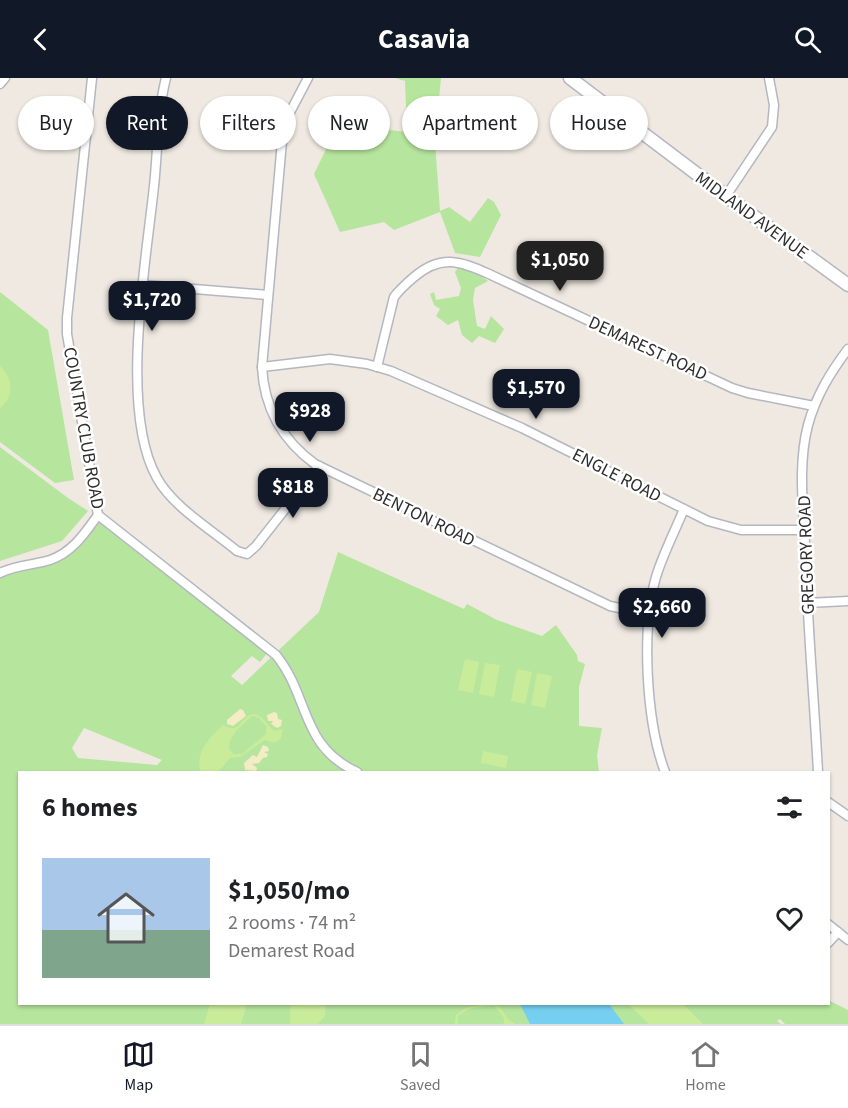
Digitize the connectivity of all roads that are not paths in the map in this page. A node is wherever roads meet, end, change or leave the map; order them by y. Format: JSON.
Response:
{"nodes":[{"id":1,"x":5,"y":78,"type":"edge"},
{"id":2,"x":92,"y":78,"type":"edge"},
{"id":3,"x":166,"y":78,"type":"edge"},
{"id":4,"x":308,"y":78,"type":"edge"},
{"id":5,"x":570,"y":78,"type":"edge"},
{"id":6,"x":770,"y":78,"type":"edge"},
{"id":7,"x":0,"y":84,"type":"edge"},
{"id":8,"x":726,"y":196,"type":"junction"},
{"id":9,"x":144,"y":285,"type":"junction"},
{"id":10,"x":848,"y":285,"type":"edge"},
{"id":11,"x":268,"y":295,"type":"junction"},
{"id":12,"x":848,"y":349,"type":"edge"},
{"id":13,"x":262,"y":367,"type":"junction"},
{"id":14,"x":377,"y":367,"type":"junction"},
{"id":15,"x":814,"y":406,"type":"junction"},
{"id":16,"x":319,"y":466,"type":"junction"},
{"id":17,"x":684,"y":509,"type":"junction"},
{"id":18,"x":98,"y":515,"type":"junction"},
{"id":19,"x":804,"y":530,"type":"junction"},
{"id":20,"x":0,"y":573,"type":"edge"},
{"id":21,"x":848,"y":601,"type":"edge"},
{"id":22,"x":807,"y":603,"type":"junction"},
{"id":23,"x":648,"y":614,"type":"junction"},
{"id":24,"x":355,"y":771,"type":"edge"},
{"id":25,"x":665,"y":771,"type":"edge"},
{"id":26,"x":818,"y":771,"type":"edge"},
{"id":27,"x":830,"y":803,"type":"edge"},
{"id":28,"x":848,"y":816,"type":"edge"},
{"id":29,"x":830,"y":926,"type":"edge"},
{"id":30,"x":837,"y":932,"type":"junction"},
{"id":31,"x":848,"y":940,"type":"edge"},
{"id":32,"x":830,"y":941,"type":"edge"}],
"edges":[{"from":1,"to":7,"type":"street"},
{"from":2,"to":18,"type":"street","name":"COUNTRY CLUB ROAD"},
{"from":3,"to":9,"type":"street"},
{"from":4,"to":11,"type":"street","name":"BENTON ROAD"},
{"from":5,"to":8,"type":"street","name":"MIDLAND AVENUE"},
{"from":6,"to":8,"type":"street"},
{"from":8,"to":10,"type":"street","name":"MIDLAND AVENUE"},
{"from":9,"to":11,"type":"street"},
{"from":9,"to":16,"type":"street"},
{"from":11,"to":13,"type":"street","name":"BENTON ROAD"},
{"from":12,"to":15,"type":"street","name":"GREGORY ROAD"},
{"from":13,"to":14,"type":"street","name":"ENGLE ROAD"},
{"from":13,"to":16,"type":"street","name":"BENTON ROAD"},
{"from":14,"to":15,"type":"street","name":"DEMAREST ROAD"},
{"from":14,"to":17,"type":"street","name":"ENGLE ROAD"},
{"from":15,"to":19,"type":"street","name":"GREGORY ROAD"},
{"from":16,"to":23,"type":"street","name":"BENTON ROAD"},
{"from":17,"to":19,"type":"street","name":"ENGLE ROAD"},
{"from":17,"to":23,"type":"street"},
{"from":18,"to":20,"type":"street"},
{"from":18,"to":24,"type":"street","name":"COUNTRY CLUB ROAD"},
{"from":19,"to":22,"type":"street","name":"GREGORY ROAD"},
{"from":21,"to":22,"type":"street"},
{"from":22,"to":26,"type":"street","name":"GREGORY ROAD"},
{"from":23,"to":25,"type":"street"},
{"from":27,"to":28,"type":"street"},
{"from":29,"to":30,"type":"street"},
{"from":30,"to":31,"type":"street"},
{"from":30,"to":32,"type":"street"}]}
